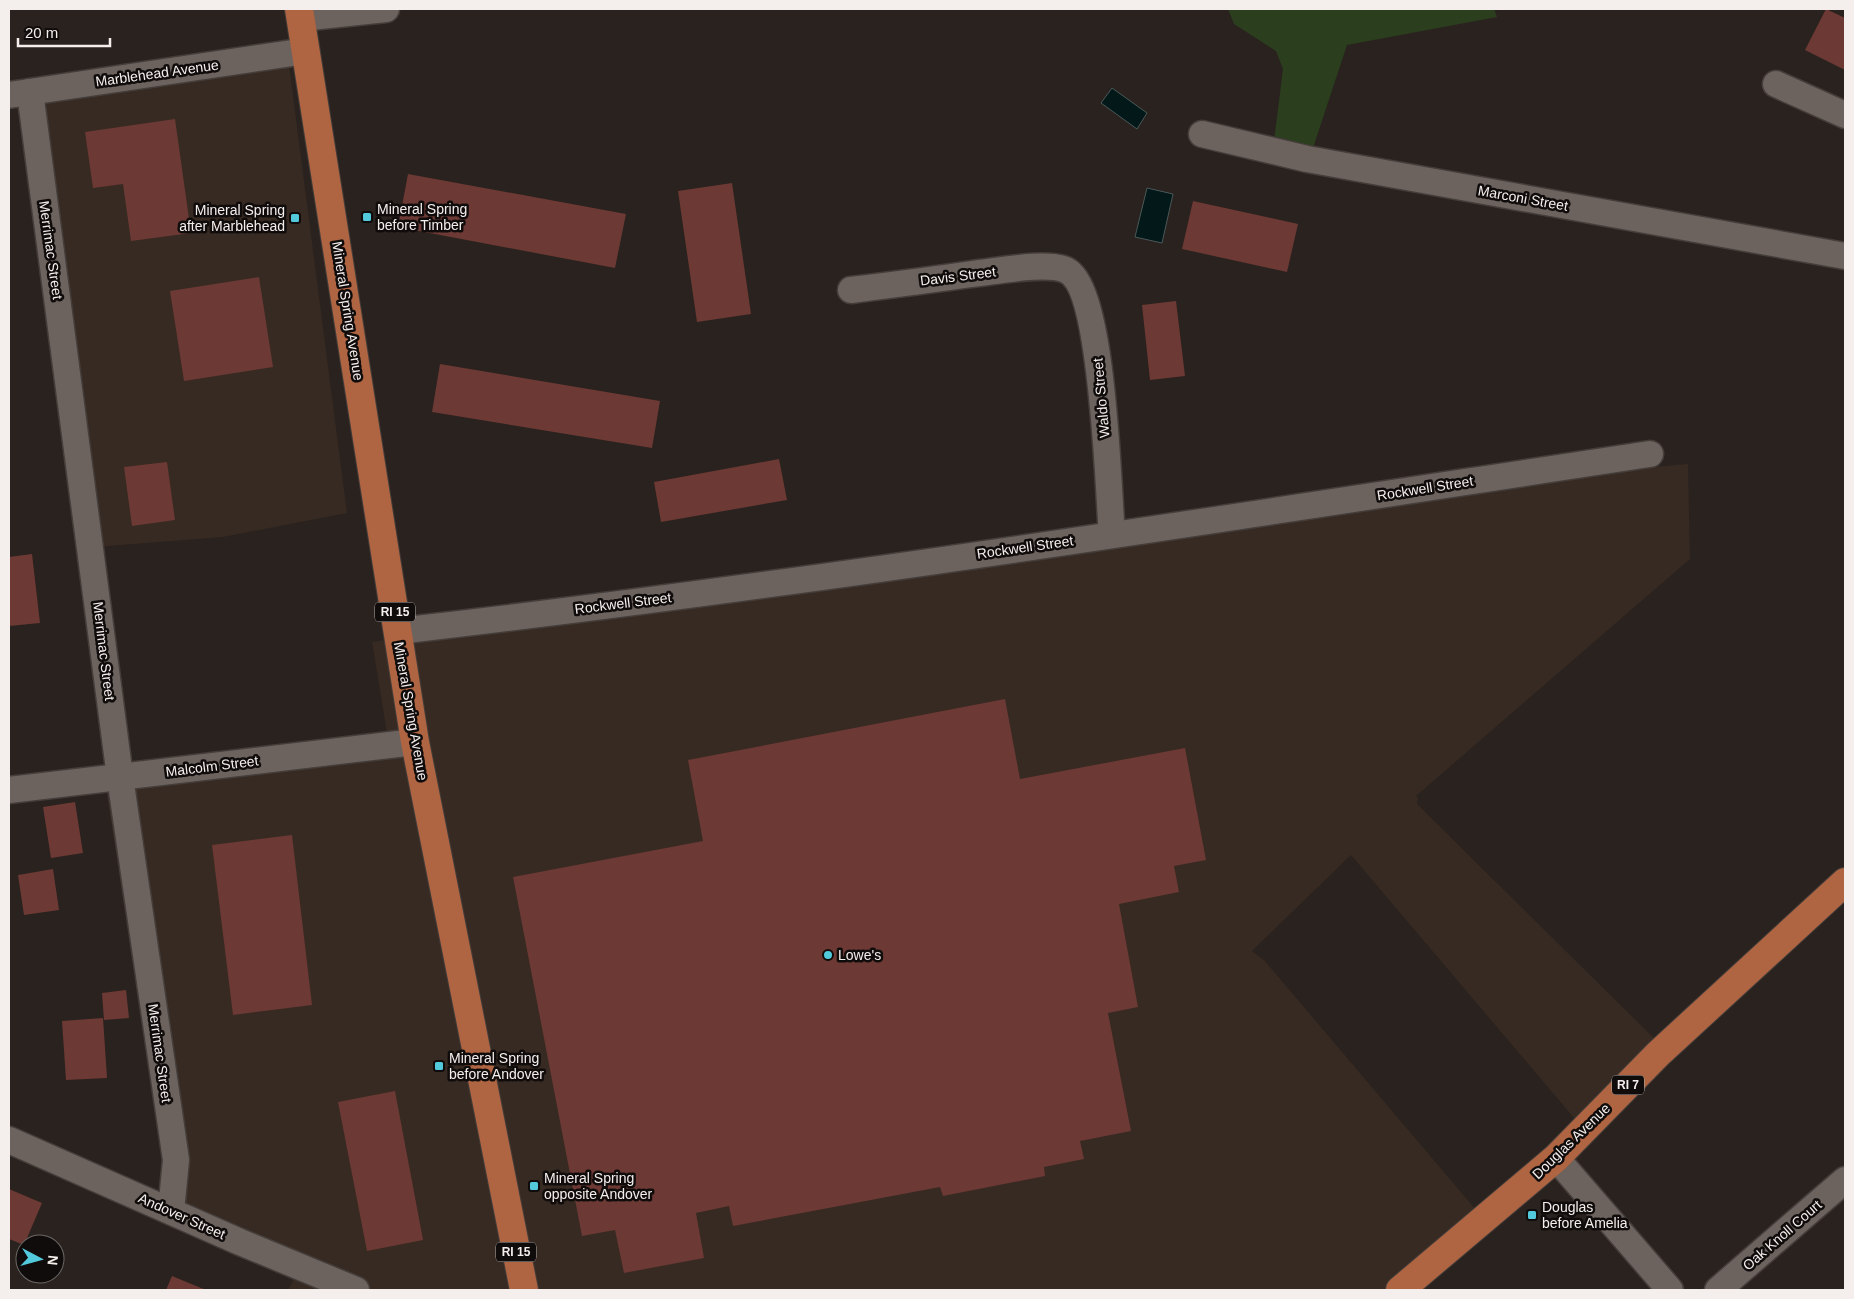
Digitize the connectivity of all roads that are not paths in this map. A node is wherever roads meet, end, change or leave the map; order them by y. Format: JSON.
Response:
{"nodes":[{"id":1,"x":386,"y":9,"type":"edge"},
{"id":2,"x":300,"y":13,"type":"edge"},
{"id":3,"x":306,"y":51,"type":"junction"},
{"id":4,"x":1776,"y":84,"type":"dead end"},
{"id":5,"x":19,"y":93,"type":"edge"},
{"id":6,"x":1845,"y":115,"type":"edge"},
{"id":7,"x":1202,"y":134,"type":"dead end"},
{"id":8,"x":1845,"y":256,"type":"edge"},
{"id":9,"x":1065,"y":270,"type":"joint"},
{"id":10,"x":851,"y":290,"type":"dead end"},
{"id":11,"x":1650,"y":454,"type":"dead end"},
{"id":12,"x":1112,"y":535,"type":"junction"},
{"id":13,"x":398,"y":631,"type":"junction"},
{"id":14,"x":415,"y":742,"type":"junction"},
{"id":15,"x":120,"y":777,"type":"junction"},
{"id":16,"x":9,"y":790,"type":"edge"},
{"id":17,"x":1845,"y":882,"type":"edge"},
{"id":18,"x":9,"y":1140,"type":"edge"},
{"id":19,"x":1556,"y":1158,"type":"junction"},
{"id":20,"x":1845,"y":1180,"type":"edge"},
{"id":21,"x":171,"y":1211,"type":"junction"},
{"id":22,"x":356,"y":1290,"type":"edge"},
{"id":23,"x":524,"y":1290,"type":"edge"},
{"id":24,"x":1400,"y":1290,"type":"edge"},
{"id":25,"x":1670,"y":1290,"type":"edge"},
{"id":26,"x":1718,"y":1290,"type":"edge"}],
"edges":[{"from":1,"to":2,"type":"street"},
{"from":2,"to":3,"type":"main road","name":"Mineral Spring Avenue","number":"RI 15"},
{"from":3,"to":5,"type":"street","name":"Marblehead Avenue"},
{"from":3,"to":13,"type":"main road","name":"Mineral Spring Avenue","number":"RI 15"},
{"from":4,"to":6,"type":"street"},
{"from":5,"to":15,"type":"street","name":"Merrimac Street"},
{"from":7,"to":8,"type":"street","name":"Marconi Street"},
{"from":9,"to":10,"type":"street","name":"Davis Street"},
{"from":9,"to":12,"type":"street","name":"Waldo Street"},
{"from":11,"to":12,"type":"street","name":"Rockwell Street"},
{"from":12,"to":13,"type":"street","name":"Rockwell Street"},
{"from":13,"to":14,"type":"main road","name":"Mineral Spring Avenue","number":"RI 15"},
{"from":14,"to":15,"type":"street","name":"Malcolm Street"},
{"from":14,"to":23,"type":"main road","name":"Mineral Spring Avenue","number":"RI 15"},
{"from":15,"to":16,"type":"street","name":"Malcolm Street"},
{"from":15,"to":21,"type":"street","name":"Merrimac Street"},
{"from":17,"to":19,"type":"main road","name":"Douglas Avenue","number":"RI 7"},
{"from":18,"to":21,"type":"street","name":"Andover Street"},
{"from":19,"to":24,"type":"main road","name":"Douglas Avenue","number":"RI 7"},
{"from":19,"to":25,"type":"street"},
{"from":20,"to":26,"type":"street","name":"Oak Knoll Court"},
{"from":21,"to":22,"type":"street","name":"Andover Street"}]}
